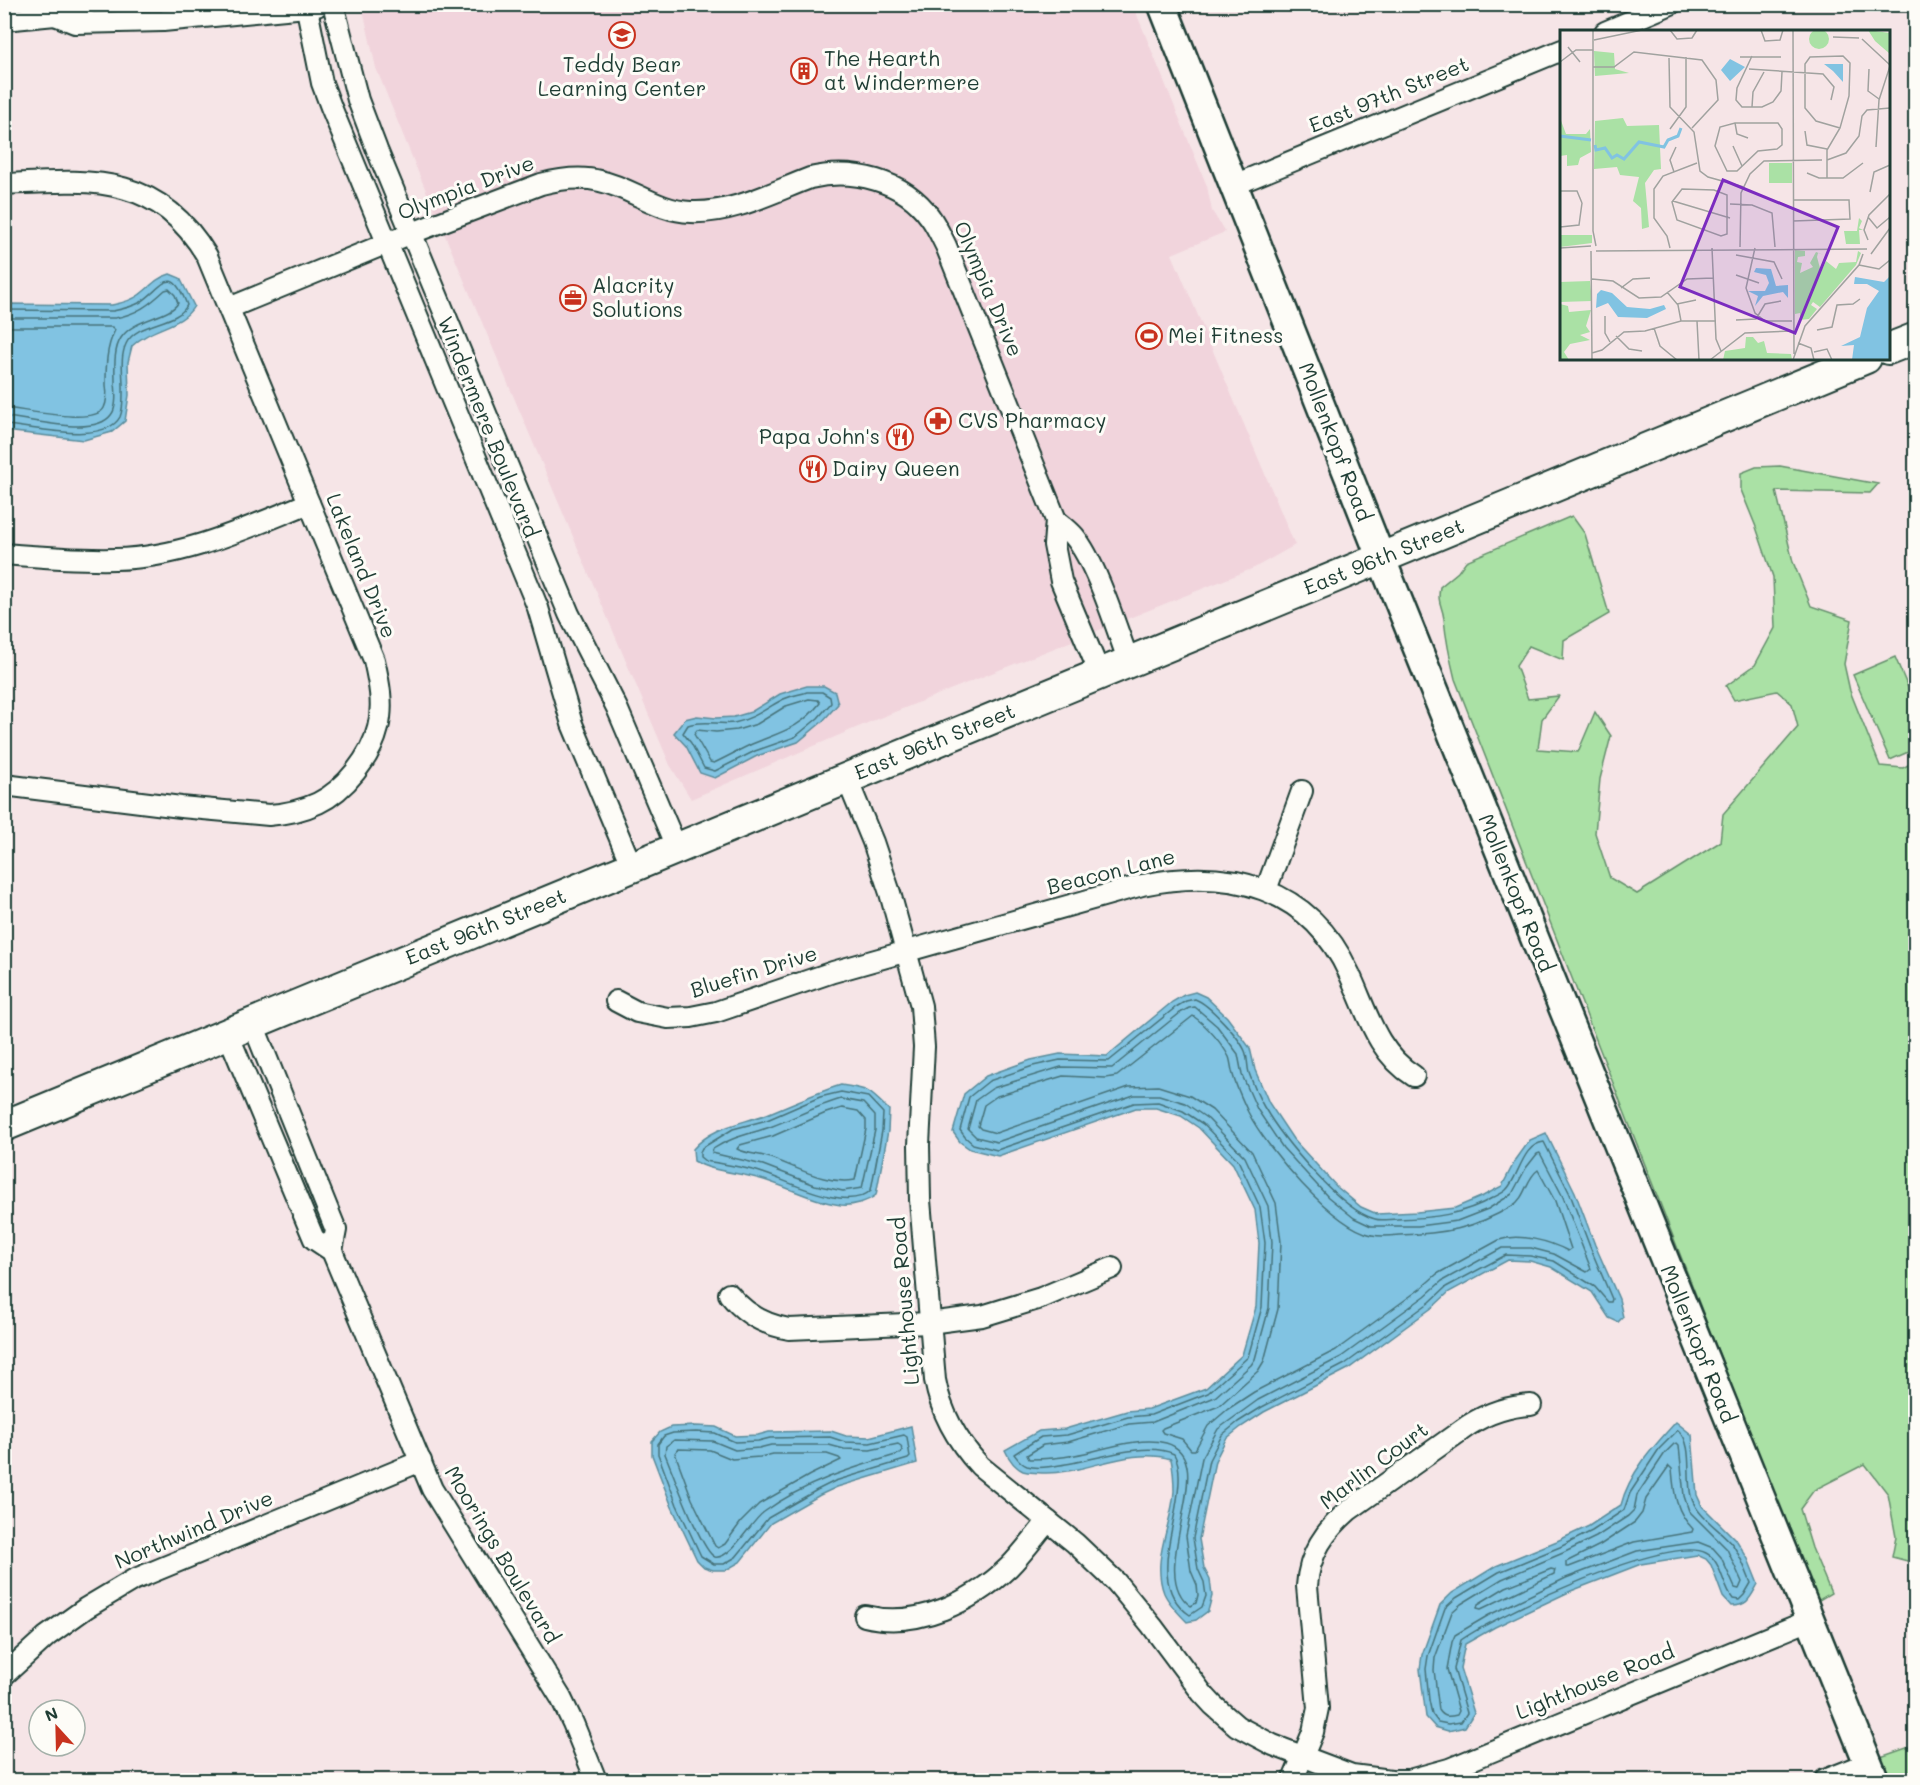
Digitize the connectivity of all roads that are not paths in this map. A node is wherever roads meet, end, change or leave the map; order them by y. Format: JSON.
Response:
{"nodes":[{"id":1,"x":88,"y":4,"type":"edge"},
{"id":2,"x":333,"y":4,"type":"edge"},
{"id":3,"x":1162,"y":4,"type":"edge"},
{"id":4,"x":1671,"y":4,"type":"edge"},
{"id":5,"x":312,"y":6,"type":"edge"},
{"id":6,"x":55,"y":15,"type":"junction"},
{"id":7,"x":4,"y":20,"type":"edge"},
{"id":8,"x":1610,"y":30,"type":"edge"},
{"id":9,"x":1560,"y":51,"type":"edge"},
{"id":10,"x":4,"y":184,"type":"edge"},
{"id":11,"x":1234,"y":185,"type":"junction"},
{"id":12,"x":412,"y":233,"type":"junction"},
{"id":13,"x":386,"y":244,"type":"junction"},
{"id":14,"x":229,"y":308,"type":"junction"},
{"id":15,"x":1916,"y":338,"type":"edge"},
{"id":16,"x":1890,"y":348,"type":"edge"},
{"id":17,"x":1861,"y":360,"type":"edge"},
{"id":18,"x":309,"y":503,"type":"junction"},
{"id":19,"x":1056,"y":520,"type":"junction"},
{"id":20,"x":4,"y":554,"type":"edge"},
{"id":21,"x":1381,"y":558,"type":"junction"},
{"id":22,"x":1129,"y":662,"type":"junction"},
{"id":23,"x":1100,"y":674,"type":"junction"},
{"id":24,"x":847,"y":779,"type":"junction"},
{"id":25,"x":4,"y":785,"type":"edge"},
{"id":26,"x":1302,"y":791,"type":"dead end"},
{"id":27,"x":676,"y":849,"type":"junction"},
{"id":28,"x":632,"y":867,"type":"junction"},
{"id":29,"x":1266,"y":890,"type":"junction"},
{"id":30,"x":907,"y":952,"type":"junction"},
{"id":31,"x":616,"y":1001,"type":"dead end"},
{"id":32,"x":240,"y":1029,"type":"junction"},
{"id":33,"x":1414,"y":1076,"type":"dead end"},
{"id":34,"x":4,"y":1126,"type":"edge"},
{"id":35,"x":332,"y":1251,"type":"junction"},
{"id":36,"x":1112,"y":1268,"type":"dead end"},
{"id":37,"x":729,"y":1294,"type":"dead end"},
{"id":38,"x":929,"y":1323,"type":"junction"},
{"id":39,"x":1531,"y":1405,"type":"dead end"},
{"id":40,"x":421,"y":1461,"type":"junction"},
{"id":41,"x":1048,"y":1521,"type":"junction"},
{"id":42,"x":865,"y":1616,"type":"dead end"},
{"id":43,"x":1810,"y":1620,"type":"junction"},
{"id":44,"x":4,"y":1675,"type":"edge"},
{"id":45,"x":1303,"y":1757,"type":"junction"},
{"id":46,"x":1871,"y":1772,"type":"edge"},
{"id":47,"x":596,"y":1780,"type":"edge"},
{"id":48,"x":1293,"y":1780,"type":"edge"},
{"id":49,"x":1394,"y":1780,"type":"edge"},
{"id":50,"x":1825,"y":1780,"type":"edge"}],
"edges":[{"from":1,"to":6,"type":"street"},
{"from":2,"to":12,"type":"street","name":"Windermere Boulevard"},
{"from":3,"to":11,"type":"street","name":"Mollenkopf Road"},
{"from":4,"to":8,"type":"street"},
{"from":5,"to":6,"type":"street"},
{"from":5,"to":13,"type":"street","name":"Windermere Boulevard"},
{"from":6,"to":7,"type":"street"},
{"from":9,"to":11,"type":"street","name":"East 97th Street"},
{"from":10,"to":14,"type":"street","name":"Lakeland Drive"},
{"from":11,"to":21,"type":"street","name":"Mollenkopf Road"},
{"from":12,"to":13,"type":"street","name":"Olympia Drive"},
{"from":12,"to":19,"type":"street","name":"Olympia Drive"},
{"from":12,"to":27,"type":"street","name":"Windermere Boulevard"},
{"from":13,"to":14,"type":"street","name":"Olympia Drive"},
{"from":13,"to":28,"type":"street","name":"Windermere Boulevard"},
{"from":14,"to":18,"type":"street","name":"Lakeland Drive"},
{"from":15,"to":16,"type":"main road"},
{"from":17,"to":21,"type":"main road","name":"East 96th Street"},
{"from":18,"to":20,"type":"street"},
{"from":18,"to":25,"type":"street","name":"Lakeland Drive"},
{"from":19,"to":22,"type":"street","name":"Olympia Drive"},
{"from":19,"to":23,"type":"street","name":"Olympia Drive"},
{"from":21,"to":22,"type":"main road","name":"East 96th Street"},
{"from":21,"to":43,"type":"street","name":"Mollenkopf Road"},
{"from":22,"to":23,"type":"main road","name":"East 96th Street"},
{"from":23,"to":24,"type":"main road","name":"East 96th Street"},
{"from":24,"to":27,"type":"main road","name":"East 96th Street"},
{"from":24,"to":30,"type":"street","name":"Lighthouse Road"},
{"from":26,"to":29,"type":"street"},
{"from":27,"to":28,"type":"main road","name":"East 96th Street"},
{"from":28,"to":32,"type":"main road","name":"East 96th Street"},
{"from":29,"to":30,"type":"street","name":"Beacon Lane"},
{"from":29,"to":33,"type":"street","name":"Beacon Lane"},
{"from":30,"to":31,"type":"street","name":"Bluefin Drive"},
{"from":30,"to":38,"type":"street","name":"Lighthouse Road"},
{"from":32,"to":34,"type":"main road","name":"East 96th Street"},
{"from":32,"to":35,"type":"street","name":"Moorings Boulevard"},
{"from":32,"to":35,"type":"street","name":"Moorings Boulevard"},
{"from":35,"to":40,"type":"street","name":"Moorings Boulevard"},
{"from":36,"to":38,"type":"street"},
{"from":37,"to":38,"type":"street"},
{"from":38,"to":41,"type":"street","name":"Lighthouse Road"},
{"from":39,"to":45,"type":"street","name":"Marlin Court"},
{"from":40,"to":44,"type":"street","name":"Northwind Drive"},
{"from":40,"to":47,"type":"street","name":"Moorings Boulevard"},
{"from":41,"to":42,"type":"street"},
{"from":41,"to":45,"type":"street","name":"Lighthouse Road"},
{"from":43,"to":46,"type":"street","name":"Mollenkopf Road"},
{"from":43,"to":49,"type":"street","name":"Lighthouse Road"},
{"from":45,"to":48,"type":"street","name":"Marlin Court"},
{"from":45,"to":49,"type":"street","name":"Lighthouse Road"},
{"from":46,"to":50,"type":"street"}]}
